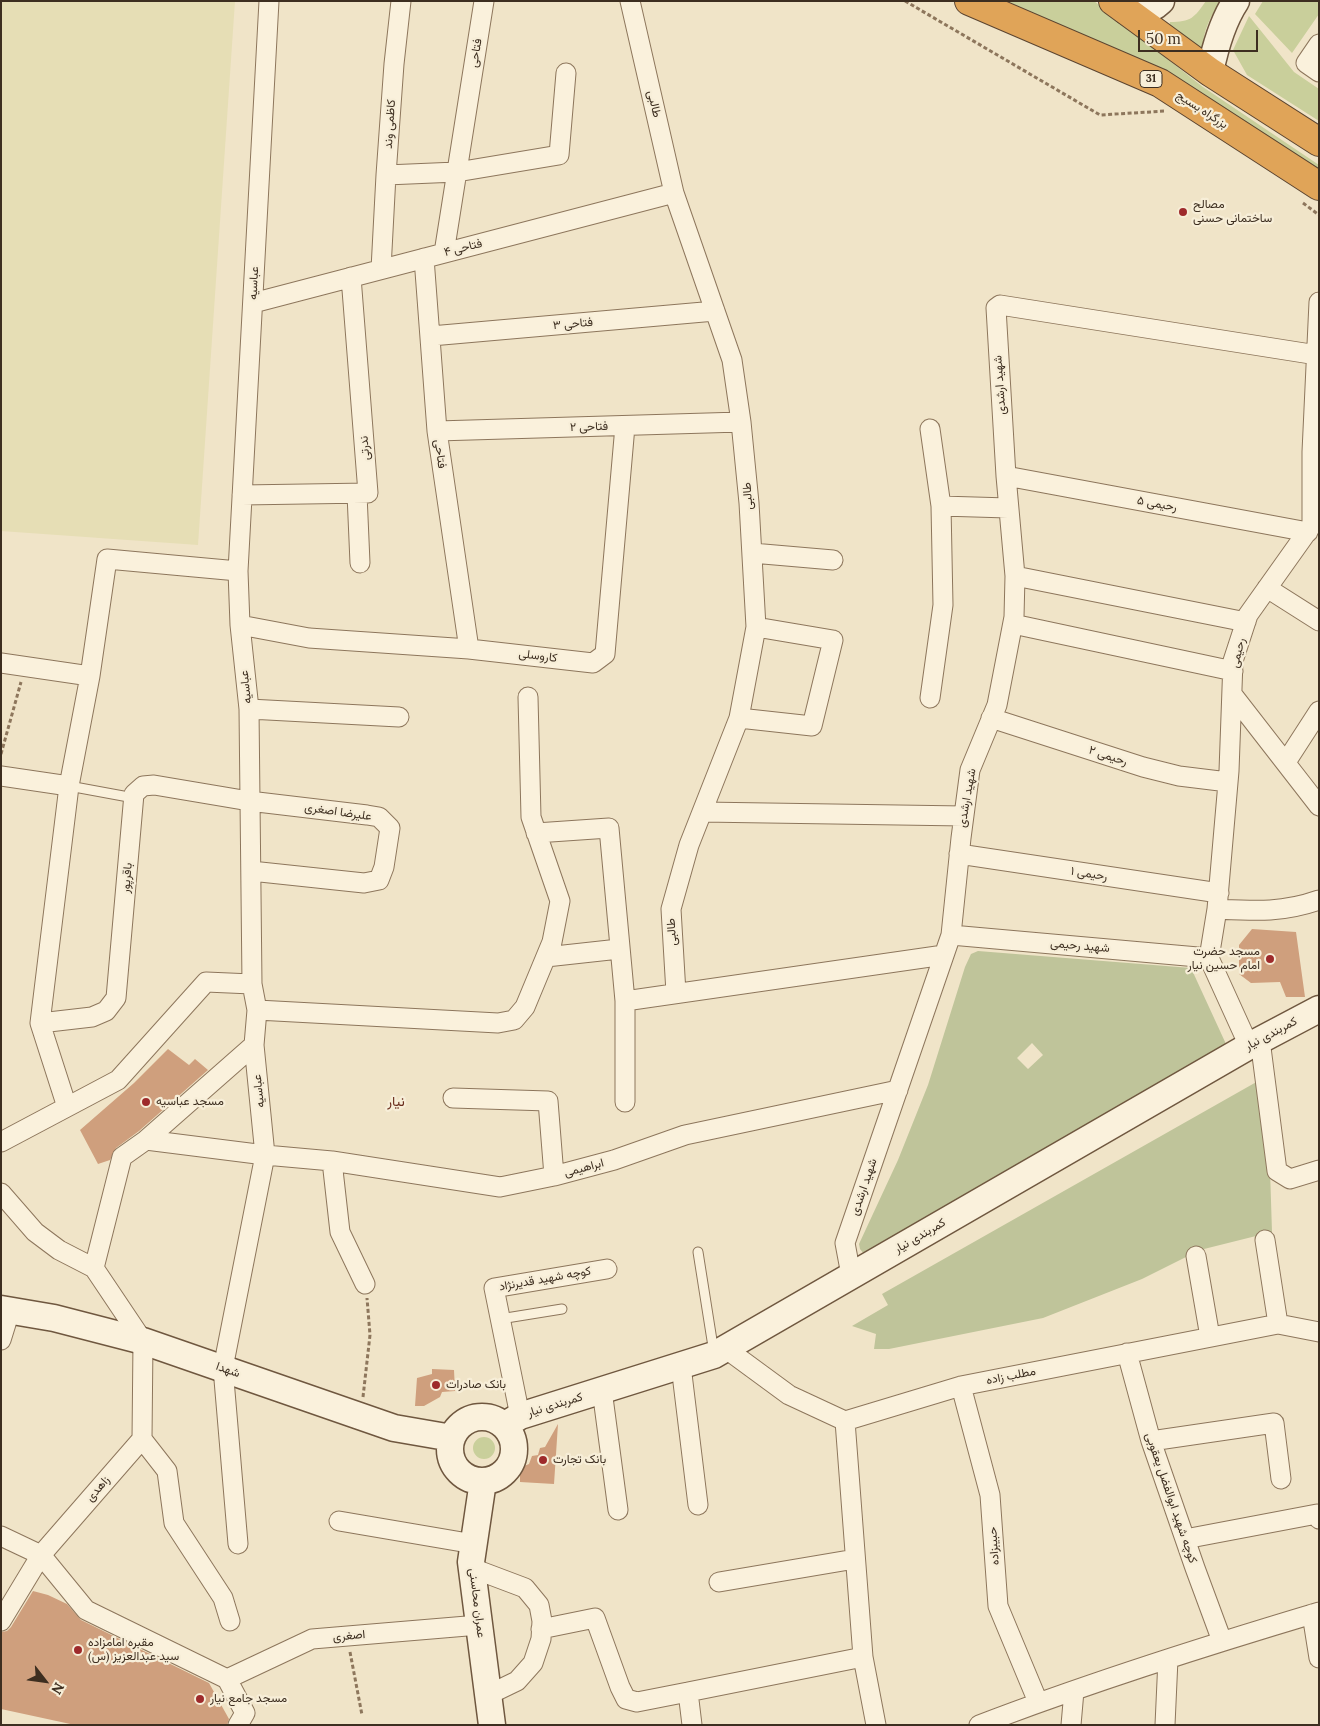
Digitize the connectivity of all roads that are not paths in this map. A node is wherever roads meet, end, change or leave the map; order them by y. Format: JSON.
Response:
{"nodes":[{"id":1,"x":269,"y":1,"type":"edge"},
{"id":2,"x":401,"y":1,"type":"edge"},
{"id":3,"x":484,"y":1,"type":"edge"},
{"id":4,"x":630,"y":1,"type":"edge"},
{"id":5,"x":969,"y":1,"type":"edge"},
{"id":6,"x":1161,"y":1,"type":"edge"},
{"id":7,"x":1236,"y":1,"type":"edge"},
{"id":8,"x":1120,"y":6,"type":"edge"},
{"id":9,"x":1319,"y":44,"type":"edge"},
{"id":10,"x":1312,"y":67,"type":"edge"},
{"id":11,"x":1210,"y":72,"type":"junction"},
{"id":12,"x":566,"y":73,"type":"dead end"},
{"id":13,"x":1319,"y":142,"type":"edge"},
{"id":14,"x":457,"y":172,"type":"junction"},
{"id":15,"x":386,"y":175,"type":"junction"},
{"id":16,"x":1307,"y":192,"type":"edge"},
{"id":17,"x":674,"y":193,"type":"junction"},
{"id":18,"x":444,"y":253,"type":"junction"},
{"id":19,"x":424,"y":258,"type":"junction"},
{"id":20,"x":381,"y":269,"type":"junction"},
{"id":21,"x":350,"y":277,"type":"junction"},
{"id":22,"x":1319,"y":302,"type":"edge"},
{"id":23,"x":253,"y":303,"type":"junction"},
{"id":24,"x":715,"y":311,"type":"junction"},
{"id":25,"x":430,"y":336,"type":"junction"},
{"id":26,"x":1317,"y":355,"type":"junction"},
{"id":27,"x":741,"y":422,"type":"junction"},
{"id":28,"x":626,"y":426,"type":"junction"},
{"id":29,"x":930,"y":429,"type":"dead end"},
{"id":30,"x":437,"y":431,"type":"junction"},
{"id":31,"x":1006,"y":476,"type":"junction"},
{"id":32,"x":357,"y":494,"type":"junction"},
{"id":33,"x":242,"y":495,"type":"junction"},
{"id":34,"x":941,"y":506,"type":"junction"},
{"id":35,"x":1008,"y":508,"type":"junction"},
{"id":36,"x":1308,"y":532,"type":"junction"},
{"id":37,"x":752,"y":553,"type":"junction"},
{"id":38,"x":833,"y":560,"type":"dead end"},
{"id":39,"x":360,"y":563,"type":"dead end"},
{"id":40,"x":238,"y":571,"type":"junction"},
{"id":41,"x":1014,"y":576,"type":"junction"},
{"id":42,"x":1267,"y":588,"type":"junction"},
{"id":43,"x":1319,"y":621,"type":"edge"},
{"id":44,"x":1246,"y":622,"type":"junction"},
{"id":45,"x":1013,"y":624,"type":"junction"},
{"id":46,"x":240,"y":625,"type":"junction"},
{"id":47,"x":756,"y":628,"type":"junction"},
{"id":48,"x":469,"y":649,"type":"junction"},
{"id":49,"x":1,"y":663,"type":"edge"},
{"id":50,"x":1232,"y":672,"type":"junction"},
{"id":51,"x":90,"y":676,"type":"junction"},
{"id":52,"x":1232,"y":694,"type":"junction"},
{"id":53,"x":528,"y":697,"type":"dead end"},
{"id":54,"x":930,"y":698,"type":"dead end"},
{"id":55,"x":249,"y":709,"type":"junction"},
{"id":56,"x":1319,"y":712,"type":"edge"},
{"id":57,"x":399,"y":718,"type":"dead end"},
{"id":58,"x":739,"y":718,"type":"junction"},
{"id":59,"x":991,"y":718,"type":"junction"},
{"id":60,"x":1286,"y":762,"type":"junction"},
{"id":61,"x":1,"y":776,"type":"edge"},
{"id":62,"x":1228,"y":782,"type":"junction"},
{"id":63,"x":69,"y":786,"type":"junction"},
{"id":64,"x":134,"y":798,"type":"junction"},
{"id":65,"x":249,"y":800,"type":"junction"},
{"id":66,"x":1319,"y":806,"type":"edge"},
{"id":67,"x":702,"y":812,"type":"junction"},
{"id":68,"x":964,"y":816,"type":"junction"},
{"id":69,"x":536,"y":833,"type":"junction"},
{"id":70,"x":959,"y":854,"type":"junction"},
{"id":71,"x":251,"y":871,"type":"junction"},
{"id":72,"x":1319,"y":900,"type":"edge"},
{"id":73,"x":1218,"y":901,"type":"junction"},
{"id":74,"x":951,"y":935,"type":"junction"},
{"id":75,"x":619,"y":949,"type":"junction"},
{"id":76,"x":944,"y":955,"type":"junction"},
{"id":77,"x":546,"y":957,"type":"junction"},
{"id":78,"x":1209,"y":958,"type":"junction"},
{"id":79,"x":252,"y":984,"type":"junction"},
{"id":80,"x":676,"y":993,"type":"junction"},
{"id":81,"x":625,"y":1001,"type":"junction"},
{"id":82,"x":1319,"y":1009,"type":"edge"},
{"id":83,"x":257,"y":1010,"type":"junction"},
{"id":84,"x":40,"y":1023,"type":"junction"},
{"id":85,"x":1254,"y":1043,"type":"junction"},
{"id":86,"x":254,"y":1045,"type":"junction"},
{"id":87,"x":898,"y":1090,"type":"junction"},
{"id":88,"x":453,"y":1098,"type":"dead end"},
{"id":89,"x":625,"y":1102,"type":"dead end"},
{"id":90,"x":67,"y":1107,"type":"junction"},
{"id":91,"x":146,"y":1140,"type":"junction"},
{"id":92,"x":1,"y":1142,"type":"edge"},
{"id":93,"x":265,"y":1155,"type":"junction"},
{"id":94,"x":332,"y":1161,"type":"junction"},
{"id":95,"x":1319,"y":1170,"type":"edge"},
{"id":96,"x":554,"y":1176,"type":"junction"},
{"id":97,"x":1,"y":1193,"type":"edge"},
{"id":98,"x":1265,"y":1240,"type":"dead end"},
{"id":99,"x":698,"y":1252,"type":"dead end"},
{"id":100,"x":1196,"y":1256,"type":"dead end"},
{"id":101,"x":94,"y":1268,"type":"junction"},
{"id":102,"x":607,"y":1269,"type":"dead end"},
{"id":103,"x":850,"y":1275,"type":"junction"},
{"id":104,"x":365,"y":1284,"type":"road end"},
{"id":105,"x":562,"y":1309,"type":"dead end"},
{"id":106,"x":6,"y":1310,"type":"edge"},
{"id":107,"x":500,"y":1319,"type":"junction"},
{"id":108,"x":1278,"y":1324,"type":"junction"},
{"id":109,"x":1319,"y":1332,"type":"edge"},
{"id":110,"x":1210,"y":1337,"type":"junction"},
{"id":111,"x":1,"y":1340,"type":"edge"},
{"id":112,"x":143,"y":1341,"type":"junction"},
{"id":113,"x":720,"y":1352,"type":"junction"},
{"id":114,"x":1127,"y":1353,"type":"junction"},
{"id":115,"x":681,"y":1366,"type":"junction"},
{"id":116,"x":223,"y":1368,"type":"junction"},
{"id":117,"x":961,"y":1386,"type":"junction"},
{"id":118,"x":602,"y":1390,"type":"junction"},
{"id":119,"x":513,"y":1421,"type":"junction"},
{"id":120,"x":845,"y":1421,"type":"junction"},
{"id":121,"x":452,"y":1438,"type":"junction"},
{"id":122,"x":142,"y":1439,"type":"junction"},
{"id":123,"x":1151,"y":1441,"type":"junction"},
{"id":124,"x":1281,"y":1479,"type":"dead end"},
{"id":125,"x":484,"y":1481,"type":"junction"},
{"id":126,"x":698,"y":1504,"type":"dead end"},
{"id":127,"x":618,"y":1510,"type":"dead end"},
{"id":128,"x":1319,"y":1519,"type":"edge"},
{"id":129,"x":339,"y":1521,"type":"dead end"},
{"id":130,"x":1,"y":1536,"type":"edge"},
{"id":131,"x":1185,"y":1539,"type":"junction"},
{"id":132,"x":238,"y":1544,"type":"dead end"},
{"id":133,"x":41,"y":1556,"type":"junction"},
{"id":134,"x":473,"y":1556,"type":"junction"},
{"id":135,"x":855,"y":1559,"type":"junction"},
{"id":136,"x":719,"y":1582,"type":"dead end"},
{"id":137,"x":1315,"y":1613,"type":"edge"},
{"id":138,"x":1,"y":1621,"type":"edge"},
{"id":139,"x":230,"y":1621,"type":"dead end"},
{"id":140,"x":480,"y":1625,"type":"junction"},
{"id":141,"x":541,"y":1629,"type":"junction"},
{"id":142,"x":1222,"y":1641,"type":"junction"},
{"id":143,"x":863,"y":1657,"type":"junction"},
{"id":144,"x":1319,"y":1658,"type":"edge"},
{"id":145,"x":1168,"y":1659,"type":"junction"},
{"id":146,"x":227,"y":1679,"type":"junction"},
{"id":147,"x":1074,"y":1691,"type":"junction"},
{"id":148,"x":688,"y":1692,"type":"junction"},
{"id":149,"x":488,"y":1695,"type":"junction"},
{"id":150,"x":1038,"y":1702,"type":"junction"},
{"id":151,"x":238,"y":1725,"type":"edge"},
{"id":152,"x":492,"y":1725,"type":"edge"},
{"id":153,"x":692,"y":1725,"type":"edge"},
{"id":154,"x":876,"y":1725,"type":"edge"},
{"id":155,"x":979,"y":1725,"type":"edge"},
{"id":156,"x":1071,"y":1725,"type":"edge"},
{"id":157,"x":1165,"y":1725,"type":"edge"}],
"edges":[{"from":1,"to":23,"type":"street","name":"عباسیه"},
{"from":2,"to":15,"type":"street","name":"کاظمی وند"},
{"from":3,"to":14,"type":"street","name":"فتاحی"},
{"from":4,"to":17,"type":"street","name":"طالبی"},
{"from":5,"to":16,"type":"highway","name":"بزرگراه بسیج","number":"31"},
{"from":6,"to":8,"type":"main road"},
{"from":7,"to":11,"type":"main road"},
{"from":8,"to":11,"type":"highway"},
{"from":9,"to":10,"type":"street"},
{"from":11,"to":13,"type":"highway"},
{"from":12,"to":14,"type":"street"},
{"from":14,"to":15,"type":"street"},
{"from":14,"to":18,"type":"street","name":"فتاحی"},
{"from":15,"to":20,"type":"street","name":"کاظمی وند"},
{"from":17,"to":18,"type":"street","name":"فتاحی ۴"},
{"from":17,"to":24,"type":"street","name":"طالبی"},
{"from":18,"to":19,"type":"street","name":"فتاحی ۴"},
{"from":19,"to":20,"type":"street","name":"فتاحی ۴"},
{"from":19,"to":25,"type":"street","name":"فتاحی"},
{"from":20,"to":21,"type":"street","name":"فتاحی ۴"},
{"from":21,"to":23,"type":"street","name":"فتاحی ۴"},
{"from":21,"to":32,"type":"street","name":"ندرتی"},
{"from":22,"to":26,"type":"street","name":"رحیمی"},
{"from":23,"to":33,"type":"street","name":"عباسیه"},
{"from":24,"to":25,"type":"street","name":"فتاحی ۳"},
{"from":24,"to":27,"type":"street","name":"طالبی"},
{"from":25,"to":30,"type":"street","name":"فتاحی"},
{"from":26,"to":31,"type":"street","name":"شهید ارشدی"},
{"from":26,"to":36,"type":"street","name":"رحیمی"},
{"from":27,"to":28,"type":"street","name":"فتاحی ۲"},
{"from":27,"to":37,"type":"street","name":"طالبی"},
{"from":28,"to":30,"type":"street","name":"فتاحی ۲"},
{"from":28,"to":48,"type":"street","name":"کاروسلی"},
{"from":29,"to":34,"type":"street"},
{"from":30,"to":48,"type":"street","name":"فتاحی"},
{"from":31,"to":35,"type":"street","name":"شهید ارشدی"},
{"from":31,"to":36,"type":"street","name":"رحیمی ۵"},
{"from":32,"to":33,"type":"street"},
{"from":32,"to":39,"type":"street"},
{"from":33,"to":40,"type":"street","name":"عباسیه"},
{"from":34,"to":35,"type":"street"},
{"from":34,"to":54,"type":"street"},
{"from":35,"to":41,"type":"street","name":"شهید ارشدی"},
{"from":36,"to":42,"type":"street","name":"رحیمی"},
{"from":37,"to":38,"type":"street"},
{"from":37,"to":47,"type":"street","name":"طالبی"},
{"from":40,"to":46,"type":"street","name":"عباسیه"},
{"from":40,"to":51,"type":"street"},
{"from":41,"to":44,"type":"street"},
{"from":41,"to":45,"type":"street","name":"شهید ارشدی"},
{"from":42,"to":43,"type":"street"},
{"from":42,"to":44,"type":"street","name":"رحیمی"},
{"from":44,"to":50,"type":"street","name":"رحیمی"},
{"from":45,"to":50,"type":"street"},
{"from":45,"to":59,"type":"street","name":"شهید ارشدی"},
{"from":46,"to":48,"type":"street","name":"کاروسلی"},
{"from":46,"to":55,"type":"street","name":"عباسیه"},
{"from":47,"to":58,"type":"street","name":"طالبی"},
{"from":47,"to":58,"type":"street"},
{"from":49,"to":51,"type":"street"},
{"from":50,"to":52,"type":"street","name":"رحیمی"},
{"from":51,"to":63,"type":"street"},
{"from":52,"to":60,"type":"street"},
{"from":52,"to":62,"type":"street","name":"رحیمی"},
{"from":53,"to":69,"type":"street"},
{"from":55,"to":57,"type":"street"},
{"from":55,"to":65,"type":"street","name":"عباسیه"},
{"from":56,"to":60,"type":"street"},
{"from":58,"to":67,"type":"street","name":"طالبی"},
{"from":59,"to":62,"type":"street","name":"رحیمی ۲"},
{"from":59,"to":68,"type":"street","name":"شهید ارشدی"},
{"from":60,"to":66,"type":"street"},
{"from":61,"to":63,"type":"street"},
{"from":62,"to":73,"type":"street","name":"رحیمی"},
{"from":63,"to":64,"type":"lane"},
{"from":63,"to":84,"type":"street"},
{"from":64,"to":65,"type":"street"},
{"from":64,"to":84,"type":"street","name":"باقرپور"},
{"from":65,"to":71,"type":"street","name":"عباسیه"},
{"from":65,"to":71,"type":"street","name":"علیرضا اصغری"},
{"from":67,"to":68,"type":"street"},
{"from":67,"to":80,"type":"street","name":"طالبی"},
{"from":68,"to":70,"type":"street","name":"شهید ارشدی"},
{"from":69,"to":75,"type":"street"},
{"from":69,"to":77,"type":"street"},
{"from":70,"to":73,"type":"street","name":"رحیمی ۱"},
{"from":70,"to":74,"type":"street","name":"شهید ارشدی"},
{"from":71,"to":79,"type":"street","name":"عباسیه"},
{"from":72,"to":73,"type":"street","name":"رحیمی ۱"},
{"from":73,"to":78,"type":"street","name":"رحیمی"},
{"from":74,"to":76,"type":"street","name":"شهید ارشدی"},
{"from":74,"to":78,"type":"street","name":"شهید رحیمی"},
{"from":75,"to":77,"type":"street"},
{"from":75,"to":81,"type":"street"},
{"from":76,"to":80,"type":"street"},
{"from":76,"to":87,"type":"street","name":"شهید ارشدی"},
{"from":77,"to":83,"type":"street"},
{"from":78,"to":85,"type":"street"},
{"from":79,"to":83,"type":"street","name":"عباسیه"},
{"from":79,"to":90,"type":"street"},
{"from":80,"to":81,"type":"street"},
{"from":81,"to":89,"type":"street"},
{"from":82,"to":85,"type":"main road","name":"کمربندی نیار"},
{"from":83,"to":86,"type":"street","name":"عباسیه"},
{"from":84,"to":90,"type":"street"},
{"from":85,"to":95,"type":"street"},
{"from":85,"to":103,"type":"main road","name":"کمربندی نیار"},
{"from":86,"to":91,"type":"street"},
{"from":86,"to":93,"type":"street","name":"عباسیه"},
{"from":87,"to":96,"type":"street","name":"ابراهیمی"},
{"from":87,"to":103,"type":"street","name":"شهید ارشدی"},
{"from":88,"to":96,"type":"street"},
{"from":90,"to":92,"type":"street"},
{"from":91,"to":93,"type":"street","name":"ابراهیمی"},
{"from":91,"to":101,"type":"street"},
{"from":93,"to":94,"type":"street","name":"ابراهیمی"},
{"from":93,"to":116,"type":"street","name":"عباسیه"},
{"from":94,"to":96,"type":"street","name":"ابراهیمی"},
{"from":94,"to":104,"type":"street"},
{"from":97,"to":101,"type":"street"},
{"from":98,"to":108,"type":"street"},
{"from":99,"to":113,"type":"lane"},
{"from":100,"to":110,"type":"street"},
{"from":101,"to":112,"type":"street"},
{"from":102,"to":107,"type":"street","name":"کوچه شهید قدیرنژاد"},
{"from":103,"to":113,"type":"main road","name":"کمربندی نیار"},
{"from":105,"to":107,"type":"lane"},
{"from":106,"to":111,"type":"street"},
{"from":106,"to":112,"type":"main road","name":"شهدا"},
{"from":107,"to":119,"type":"street","name":"کوچه شهید قدیرنژاد"},
{"from":108,"to":109,"type":"street","name":"مطلب زاده"},
{"from":108,"to":110,"type":"street","name":"مطلب زاده"},
{"from":110,"to":114,"type":"street","name":"مطلب زاده"},
{"from":112,"to":116,"type":"main road","name":"شهدا"},
{"from":112,"to":122,"type":"street"},
{"from":113,"to":115,"type":"main road","name":"کمربندی نیار"},
{"from":113,"to":120,"type":"street"},
{"from":114,"to":117,"type":"street","name":"مطلب زاده"},
{"from":114,"to":123,"type":"street","name":"کوچه شهید ابوالفضل یعقوبی"},
{"from":115,"to":118,"type":"main road","name":"کمربندی نیار"},
{"from":115,"to":126,"type":"street"},
{"from":116,"to":121,"type":"main road","name":"شهدا"},
{"from":116,"to":132,"type":"street","name":"عباسیه"},
{"from":117,"to":120,"type":"street","name":"مطلب زاده"},
{"from":117,"to":150,"type":"street","name":"حبیبزاده"},
{"from":118,"to":119,"type":"main road","name":"کمربندی نیار"},
{"from":118,"to":127,"type":"street"},
{"from":119,"to":121,"type":"main road"},
{"from":119,"to":125,"type":"main road"},
{"from":120,"to":135,"type":"street"},
{"from":121,"to":125,"type":"main road"},
{"from":122,"to":133,"type":"street","name":"زاهدی"},
{"from":122,"to":139,"type":"street"},
{"from":123,"to":124,"type":"street"},
{"from":123,"to":131,"type":"street","name":"کوچه شهید ابوالفضل یعقوبی"},
{"from":125,"to":134,"type":"main road","name":"عمران محاسنی"},
{"from":128,"to":131,"type":"street"},
{"from":129,"to":134,"type":"street"},
{"from":130,"to":133,"type":"street"},
{"from":131,"to":142,"type":"street","name":"کوچه شهید ابوالفضل یعقوبی"},
{"from":133,"to":138,"type":"street","name":"زاهدی"},
{"from":133,"to":146,"type":"street"},
{"from":134,"to":140,"type":"main road","name":"عمران محاسنی"},
{"from":134,"to":141,"type":"street"},
{"from":135,"to":136,"type":"street"},
{"from":135,"to":143,"type":"street"},
{"from":137,"to":142,"type":"street"},
{"from":137,"to":144,"type":"street"},
{"from":140,"to":146,"type":"street","name":"اصغری"},
{"from":140,"to":149,"type":"main road","name":"عمران محاسنی"},
{"from":141,"to":148,"type":"street"},
{"from":141,"to":149,"type":"street"},
{"from":142,"to":145,"type":"street"},
{"from":143,"to":148,"type":"street"},
{"from":143,"to":154,"type":"street"},
{"from":145,"to":147,"type":"street"},
{"from":145,"to":157,"type":"street"},
{"from":146,"to":151,"type":"street"},
{"from":147,"to":150,"type":"street"},
{"from":147,"to":156,"type":"street"},
{"from":148,"to":153,"type":"street"},
{"from":149,"to":152,"type":"main road","name":"عمران محاسنی"},
{"from":150,"to":155,"type":"street"}]}
